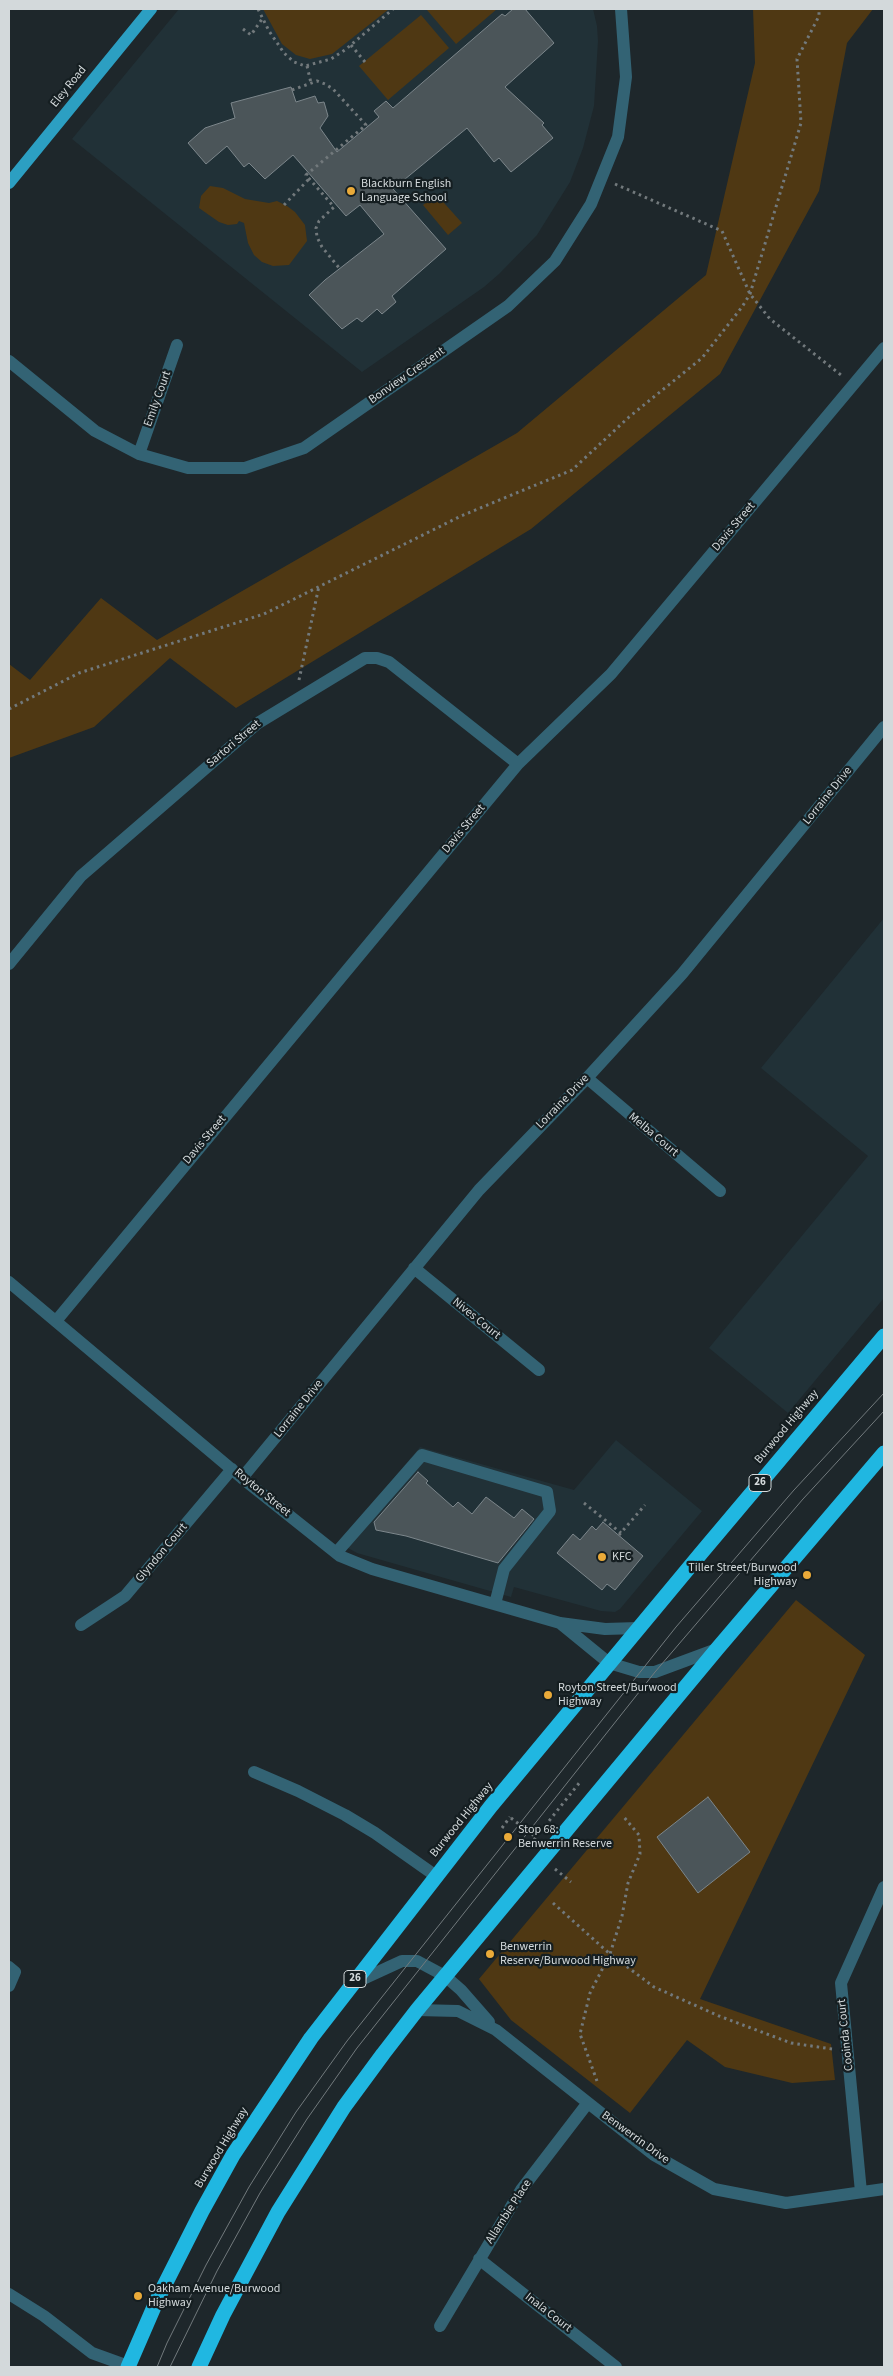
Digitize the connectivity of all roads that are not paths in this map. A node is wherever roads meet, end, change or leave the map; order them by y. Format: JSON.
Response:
{"nodes":[{"id":1,"x":151,"y":9,"type":"edge"},
{"id":2,"x":620,"y":9,"type":"edge"},
{"id":3,"x":9,"y":183,"type":"edge"},
{"id":4,"x":177,"y":345,"type":"dead end"},
{"id":5,"x":884,"y":348,"type":"edge"},
{"id":6,"x":9,"y":360,"type":"edge"},
{"id":7,"x":139,"y":454,"type":"junction"},
{"id":8,"x":884,"y":727,"type":"edge"},
{"id":9,"x":518,"y":764,"type":"junction"},
{"id":10,"x":9,"y":964,"type":"edge"},
{"id":11,"x":586,"y":1078,"type":"junction"},
{"id":12,"x":720,"y":1191,"type":"dead end"},
{"id":13,"x":414,"y":1268,"type":"junction"},
{"id":14,"x":9,"y":1282,"type":"edge"},
{"id":15,"x":56,"y":1321,"type":"junction"},
{"id":16,"x":884,"y":1337,"type":"edge"},
{"id":17,"x":539,"y":1370,"type":"dead end"},
{"id":18,"x":884,"y":1453,"type":"edge"},
{"id":19,"x":232,"y":1469,"type":"junction"},
{"id":20,"x":242,"y":1478,"type":"junction"},
{"id":21,"x":336,"y":1553,"type":"junction"},
{"id":22,"x":495,"y":1604,"type":"junction"},
{"id":23,"x":560,"y":1623,"type":"junction"},
{"id":24,"x":81,"y":1625,"type":"dead end"},
{"id":25,"x":638,"y":1628,"type":"junction"},
{"id":26,"x":718,"y":1649,"type":"junction"},
{"id":27,"x":609,"y":1663,"type":"junction"},
{"id":28,"x":254,"y":1772,"type":"dead end"},
{"id":29,"x":436,"y":1876,"type":"junction"},
{"id":30,"x":884,"y":1887,"type":"edge"},
{"id":31,"x":9,"y":1967,"type":"edge"},
{"id":32,"x":445,"y":1976,"type":"junction"},
{"id":33,"x":352,"y":1984,"type":"junction"},
{"id":34,"x":9,"y":1986,"type":"edge"},
{"id":35,"x":417,"y":2010,"type":"junction"},
{"id":36,"x":496,"y":2030,"type":"junction"},
{"id":37,"x":588,"y":2104,"type":"junction"},
{"id":38,"x":884,"y":2189,"type":"edge"},
{"id":39,"x":861,"y":2192,"type":"junction"},
{"id":40,"x":479,"y":2259,"type":"junction"},
{"id":41,"x":9,"y":2294,"type":"edge"},
{"id":42,"x":440,"y":2326,"type":"dead end"},
{"id":43,"x":128,"y":2366,"type":"edge"},
{"id":44,"x":199,"y":2367,"type":"edge"},
{"id":45,"x":616,"y":2367,"type":"edge"}],
"edges":[{"from":1,"to":3,"type":"main road","name":"Eley Road"},
{"from":2,"to":7,"type":"street","name":"Bonview Crescent"},
{"from":4,"to":7,"type":"street","name":"Emily Court"},
{"from":5,"to":9,"type":"street","name":"Davis Street"},
{"from":6,"to":7,"type":"street","name":"Bonview Crescent"},
{"from":8,"to":11,"type":"street","name":"Lorraine Drive"},
{"from":9,"to":10,"type":"street","name":"Sartori Street"},
{"from":9,"to":15,"type":"street","name":"Davis Street"},
{"from":11,"to":12,"type":"street","name":"Melba Court"},
{"from":11,"to":13,"type":"street","name":"Lorraine Drive"},
{"from":13,"to":17,"type":"street","name":"Nives Court"},
{"from":13,"to":20,"type":"street","name":"Lorraine Drive"},
{"from":14,"to":15,"type":"street","name":"Royton Street"},
{"from":15,"to":19,"type":"street","name":"Royton Street"},
{"from":16,"to":25,"type":"highway","name":"Burwood Highway","number":"26"},
{"from":18,"to":26,"type":"highway"},
{"from":19,"to":20,"type":"street","name":"Royton Street"},
{"from":19,"to":24,"type":"street","name":"Glyndon Court"},
{"from":20,"to":21,"type":"street","name":"Royton Street"},
{"from":21,"to":22,"type":"street","name":"Royton Street"},
{"from":21,"to":22,"type":"street"},
{"from":22,"to":23,"type":"street","name":"Royton Street"},
{"from":23,"to":25,"type":"street","name":"Royton Street"},
{"from":23,"to":27,"type":"street","name":"Royton Street"},
{"from":25,"to":27,"type":"highway","name":"Burwood Highway","number":"26"},
{"from":26,"to":27,"type":"street","name":"Royton Street"},
{"from":26,"to":32,"type":"highway"},
{"from":27,"to":29,"type":"highway","name":"Burwood Highway","number":"26"},
{"from":28,"to":29,"type":"street"},
{"from":29,"to":33,"type":"highway","name":"Burwood Highway","number":"26"},
{"from":30,"to":39,"type":"street","name":"Cooinda Court"},
{"from":31,"to":34,"type":"street"},
{"from":32,"to":33,"type":"street","name":"Benwerrin Drive"},
{"from":32,"to":35,"type":"highway"},
{"from":32,"to":36,"type":"street","name":"Benwerrin Drive"},
{"from":33,"to":43,"type":"highway","name":"Burwood Highway","number":"26"},
{"from":35,"to":36,"type":"street","name":"Benwerrin Drive"},
{"from":35,"to":44,"type":"highway"},
{"from":36,"to":37,"type":"street","name":"Benwerrin Drive"},
{"from":37,"to":39,"type":"street","name":"Benwerrin Drive"},
{"from":37,"to":40,"type":"street","name":"Allambie Place"},
{"from":38,"to":39,"type":"street","name":"Benwerrin Drive"},
{"from":40,"to":42,"type":"street","name":"Allambie Place"},
{"from":40,"to":45,"type":"street","name":"Inala Court"},
{"from":41,"to":43,"type":"street"}]}
